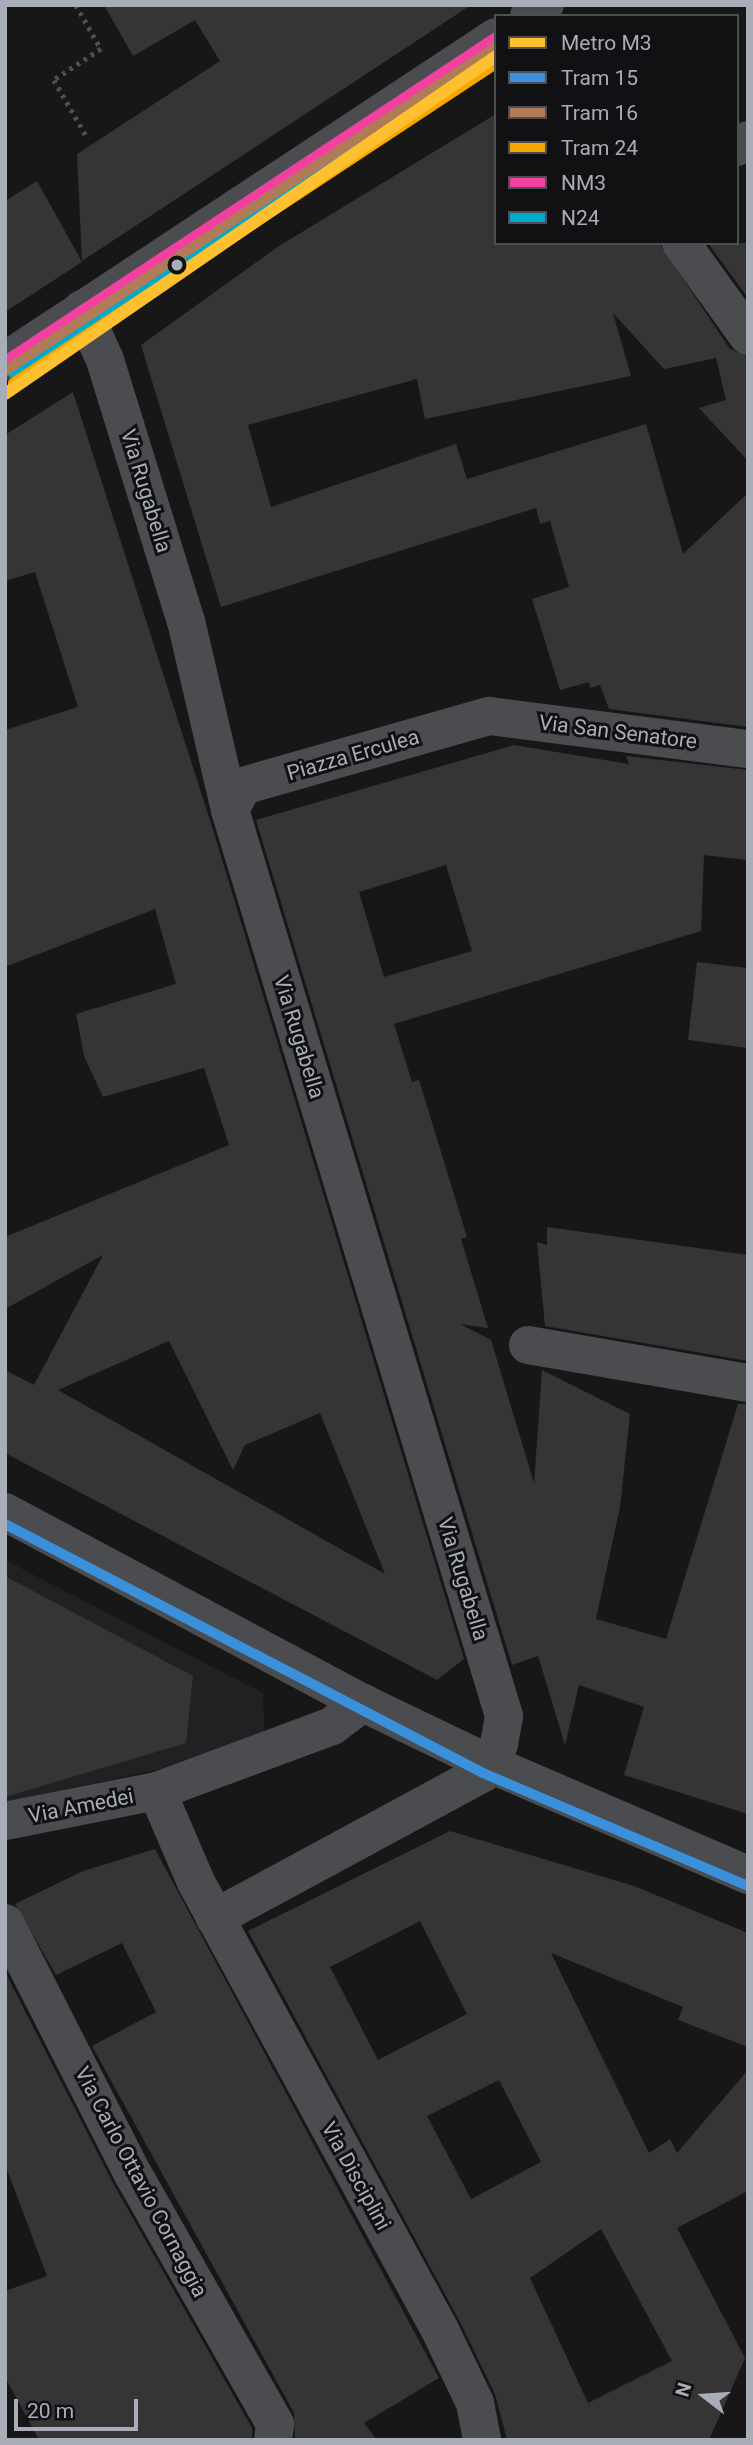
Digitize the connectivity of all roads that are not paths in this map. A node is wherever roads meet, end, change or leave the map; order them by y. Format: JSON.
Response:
{"nodes":[{"id":1,"x":494,"y":38,"type":"edge"},
{"id":2,"x":682,"y":245,"type":"edge"},
{"id":3,"x":82,"y":309,"type":"junction"},
{"id":4,"x":748,"y":335,"type":"edge"},
{"id":5,"x":5,"y":361,"type":"edge"},
{"id":6,"x":489,"y":716,"type":"joint"},
{"id":7,"x":748,"y":749,"type":"edge"},
{"id":8,"x":230,"y":810,"type":"junction"},
{"id":9,"x":528,"y":1345,"type":"dead end"},
{"id":10,"x":748,"y":1382,"type":"edge"},
{"id":11,"x":5,"y":1512,"type":"edge"},
{"id":12,"x":363,"y":1703,"type":"junction"},
{"id":13,"x":490,"y":1764,"type":"junction"},
{"id":14,"x":157,"y":1791,"type":"junction"},
{"id":15,"x":5,"y":1821,"type":"edge"},
{"id":16,"x":748,"y":1875,"type":"edge"},
{"id":17,"x":215,"y":1919,"type":"junction"},
{"id":18,"x":5,"y":1923,"type":"edge"},
{"id":19,"x":273,"y":2440,"type":"edge"},
{"id":20,"x":482,"y":2440,"type":"edge"}],
"edges":[{"from":1,"to":3,"type":"street"},
{"from":2,"to":4,"type":"street"},
{"from":3,"to":5,"type":"street"},
{"from":3,"to":8,"type":"street","name":"Via Rugabella"},
{"from":6,"to":7,"type":"street","name":"Via San Senatore"},
{"from":6,"to":8,"type":"street","name":"Piazza Erculea"},
{"from":8,"to":13,"type":"street","name":"Via Rugabella"},
{"from":9,"to":10,"type":"street"},
{"from":11,"to":12,"type":"street"},
{"from":12,"to":13,"type":"street"},
{"from":12,"to":14,"type":"street","name":"Via Amedei"},
{"from":13,"to":16,"type":"street"},
{"from":13,"to":17,"type":"street"},
{"from":14,"to":15,"type":"street","name":"Via Amedei"},
{"from":14,"to":17,"type":"street","name":"Via Disciplini"},
{"from":17,"to":20,"type":"street","name":"Via Disciplini"},
{"from":18,"to":19,"type":"street","name":"Via Carlo Ottavio Cornaggia"}]}
